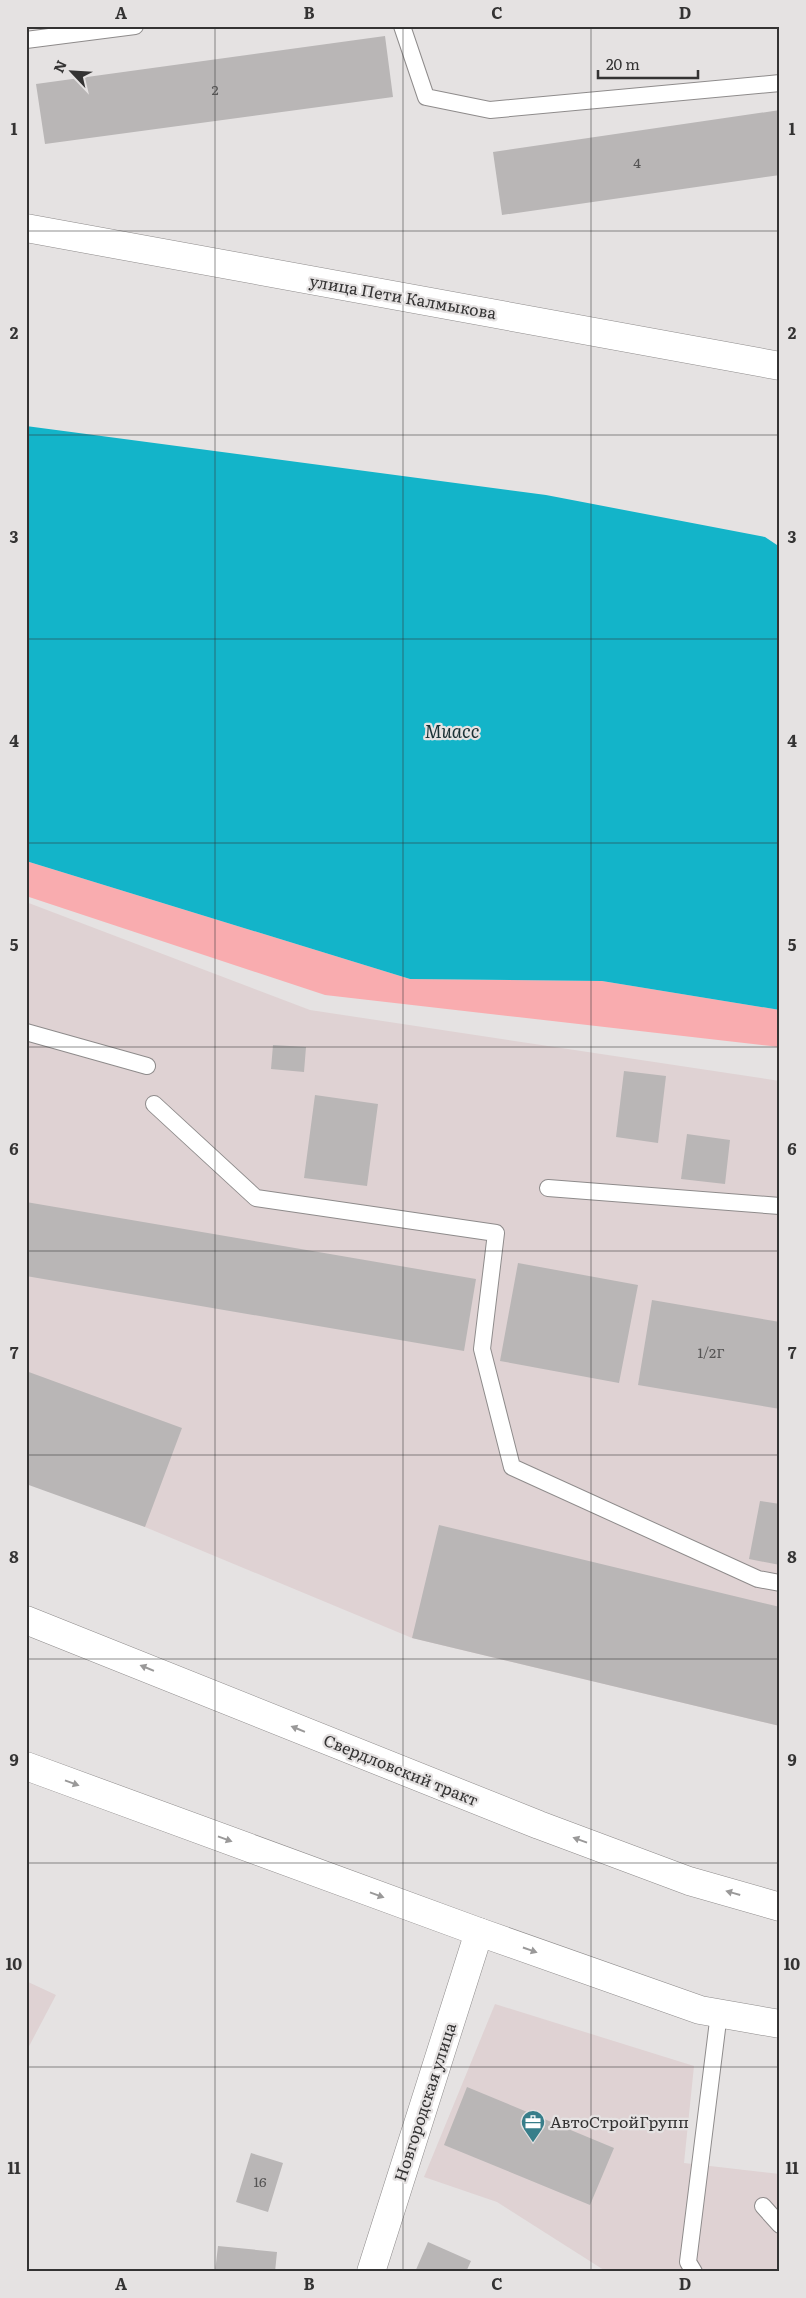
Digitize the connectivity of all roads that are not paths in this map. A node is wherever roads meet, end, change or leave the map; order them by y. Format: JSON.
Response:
{"nodes":[{"id":1,"x":135,"y":26,"type":"edge"},
{"id":2,"x":402,"y":26,"type":"edge"},
{"id":3,"x":26,"y":40,"type":"edge"},
{"id":4,"x":780,"y":83,"type":"edge"},
{"id":5,"x":26,"y":228,"type":"edge"},
{"id":6,"x":780,"y":366,"type":"edge"},
{"id":7,"x":26,"y":1032,"type":"edge"},
{"id":8,"x":147,"y":1066,"type":"dead end"},
{"id":9,"x":154,"y":1104,"type":"dead end"},
{"id":10,"x":548,"y":1188,"type":"dead end"},
{"id":11,"x":780,"y":1206,"type":"edge"},
{"id":12,"x":780,"y":1583,"type":"edge"},
{"id":13,"x":26,"y":1620,"type":"edge"},
{"id":14,"x":26,"y":1766,"type":"edge"},
{"id":15,"x":780,"y":1907,"type":"edge"},
{"id":16,"x":479,"y":1932,"type":"junction"},
{"id":17,"x":719,"y":2013,"type":"junction"},
{"id":18,"x":780,"y":2024,"type":"edge"},
{"id":19,"x":763,"y":2206,"type":"dead end"},
{"id":20,"x":780,"y":2225,"type":"edge"},
{"id":21,"x":371,"y":2272,"type":"edge"},
{"id":22,"x":694,"y":2272,"type":"edge"}],
"edges":[{"from":1,"to":3,"type":"lane"},
{"from":2,"to":4,"type":"lane"},
{"from":5,"to":6,"type":"main road","name":"улица Пети Калмыкова"},
{"from":7,"to":8,"type":"lane"},
{"from":9,"to":12,"type":"lane"},
{"from":10,"to":11,"type":"lane"},
{"from":15,"to":13,"type":"main road","name":"Свердловский тракт","one_way":true},
{"from":14,"to":16,"type":"main road","one_way":true},
{"from":16,"to":17,"type":"main road","one_way":true},
{"from":16,"to":21,"type":"main road","name":"Новгородская улица"},
{"from":17,"to":18,"type":"main road"},
{"from":17,"to":22,"type":"lane"},
{"from":19,"to":20,"type":"lane"}]}
